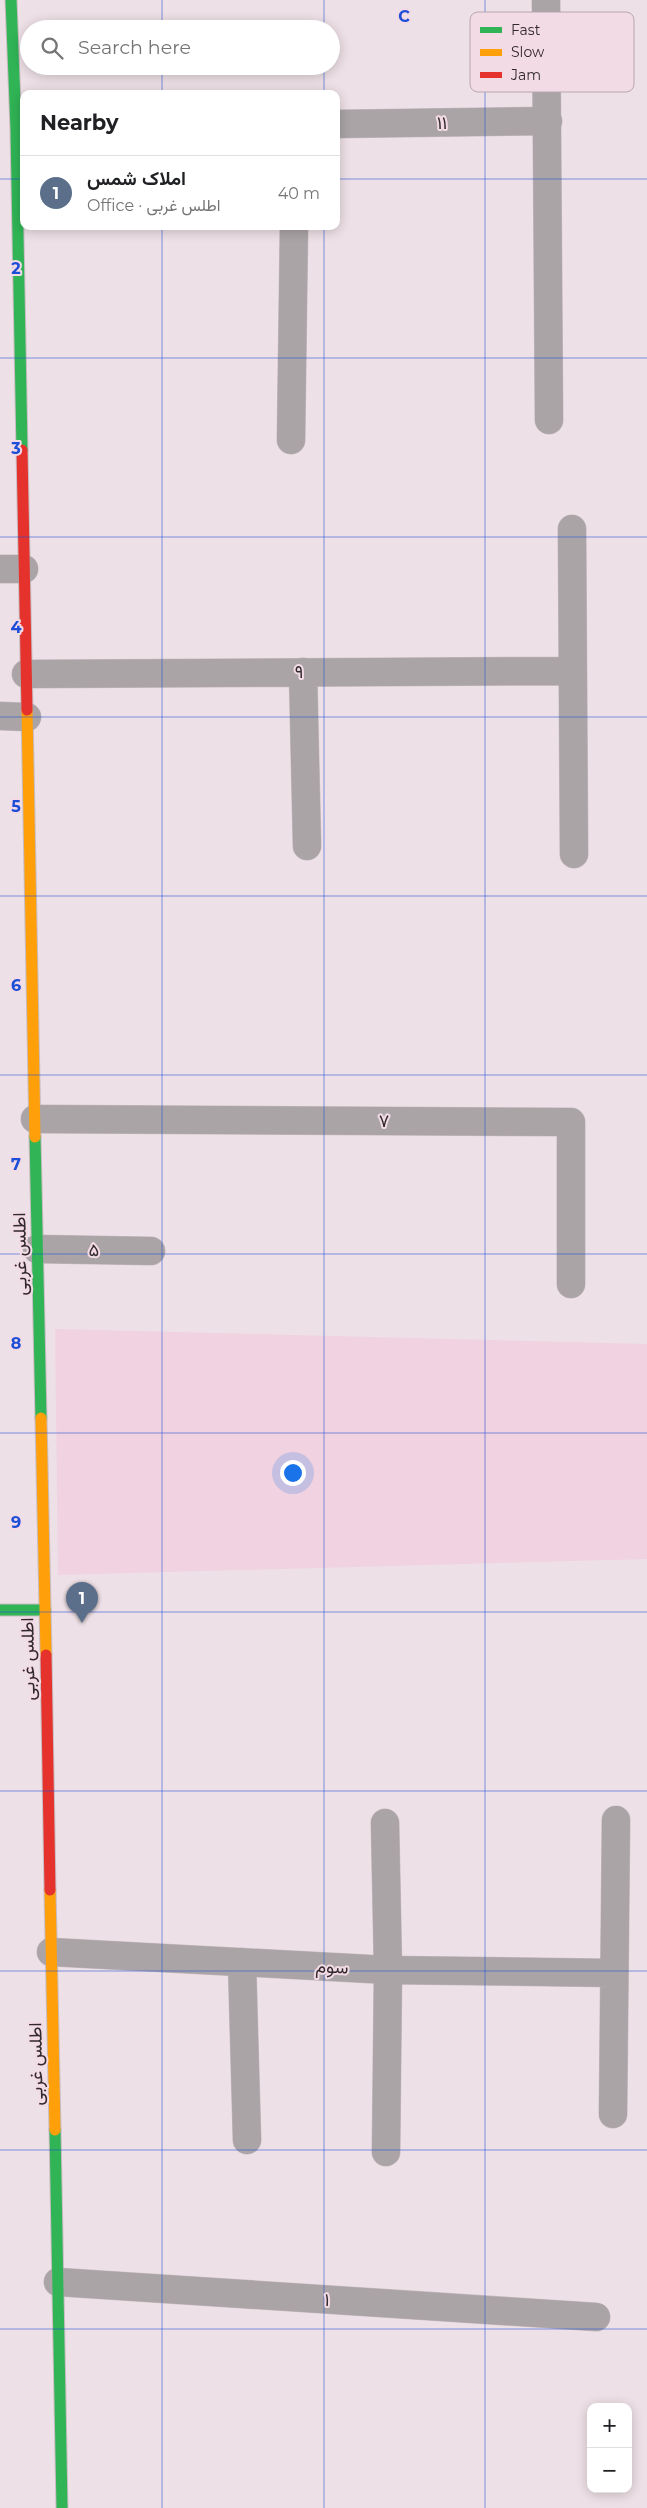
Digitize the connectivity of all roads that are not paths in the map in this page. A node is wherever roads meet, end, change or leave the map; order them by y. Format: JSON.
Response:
{"nodes":[{"id":1,"x":11,"y":0,"type":"edge"},
{"id":2,"x":548,"y":92,"type":"edge"},
{"id":3,"x":548,"y":122,"type":"junction"},
{"id":4,"x":340,"y":124,"type":"edge"},
{"id":5,"x":20,"y":129,"type":"edge"},
{"id":6,"x":294,"y":230,"type":"edge"},
{"id":7,"x":549,"y":420,"type":"dead end"},
{"id":8,"x":291,"y":440,"type":"dead end"},
{"id":9,"x":572,"y":529,"type":"dead end"},
{"id":10,"x":12,"y":569,"type":"edge"},
{"id":11,"x":572,"y":671,"type":"junction"},
{"id":12,"x":303,"y":672,"type":"junction"},
{"id":13,"x":26,"y":674,"type":"junction"},
{"id":14,"x":0,"y":716,"type":"edge"},
{"id":15,"x":27,"y":717,"type":"junction"},
{"id":16,"x":307,"y":846,"type":"dead end"},
{"id":17,"x":574,"y":854,"type":"dead end"},
{"id":18,"x":35,"y":1119,"type":"junction"},
{"id":19,"x":37,"y":1249,"type":"junction"},
{"id":20,"x":151,"y":1251,"type":"dead end"},
{"id":21,"x":570,"y":1284,"type":"dead end"},
{"id":22,"x":0,"y":1610,"type":"edge"},
{"id":23,"x":45,"y":1610,"type":"junction"},
{"id":24,"x":616,"y":1820,"type":"dead end"},
{"id":25,"x":385,"y":1824,"type":"dead end"},
{"id":26,"x":51,"y":1952,"type":"junction"},
{"id":27,"x":242,"y":1962,"type":"junction"},
{"id":28,"x":388,"y":1970,"type":"junction"},
{"id":29,"x":614,"y":1972,"type":"junction"},
{"id":30,"x":613,"y":2114,"type":"dead end"},
{"id":31,"x":247,"y":2140,"type":"dead end"},
{"id":32,"x":386,"y":2152,"type":"dead end"},
{"id":33,"x":58,"y":2282,"type":"junction"},
{"id":34,"x":596,"y":2317,"type":"dead end"},
{"id":35,"x":62,"y":2508,"type":"edge"}],
"edges":[{"from":1,"to":5,"type":"street","name":"اطلس غربی"},
{"from":2,"to":3,"type":"street"},
{"from":3,"to":4,"type":"street","name":"۱۱"},
{"from":3,"to":7,"type":"street"},
{"from":5,"to":10,"type":"street","name":"اطلس غربی"},
{"from":6,"to":8,"type":"street"},
{"from":9,"to":11,"type":"street"},
{"from":10,"to":13,"type":"street","name":"اطلس غربی"},
{"from":11,"to":12,"type":"street","name":"۹"},
{"from":11,"to":17,"type":"street"},
{"from":12,"to":13,"type":"street","name":"۹"},
{"from":12,"to":16,"type":"street"},
{"from":13,"to":15,"type":"street","name":"اطلس غربی"},
{"from":14,"to":15,"type":"street"},
{"from":15,"to":18,"type":"street","name":"اطلس غربی"},
{"from":18,"to":19,"type":"street","name":"اطلس غربی"},
{"from":18,"to":21,"type":"street","name":"۷"},
{"from":19,"to":20,"type":"street","name":"۵"},
{"from":19,"to":23,"type":"street","name":"اطلس غربی"},
{"from":22,"to":23,"type":"street"},
{"from":23,"to":26,"type":"street","name":"اطلس غربی"},
{"from":24,"to":29,"type":"street"},
{"from":25,"to":28,"type":"street"},
{"from":26,"to":27,"type":"street","name":"سوم"},
{"from":26,"to":33,"type":"street","name":"اطلس غربی"},
{"from":27,"to":28,"type":"street","name":"سوم"},
{"from":27,"to":31,"type":"street"},
{"from":28,"to":29,"type":"street","name":"سوم"},
{"from":28,"to":32,"type":"street"},
{"from":29,"to":30,"type":"street"},
{"from":33,"to":34,"type":"street","name":"۱"},
{"from":33,"to":35,"type":"street","name":"اطلس غربی"}]}
